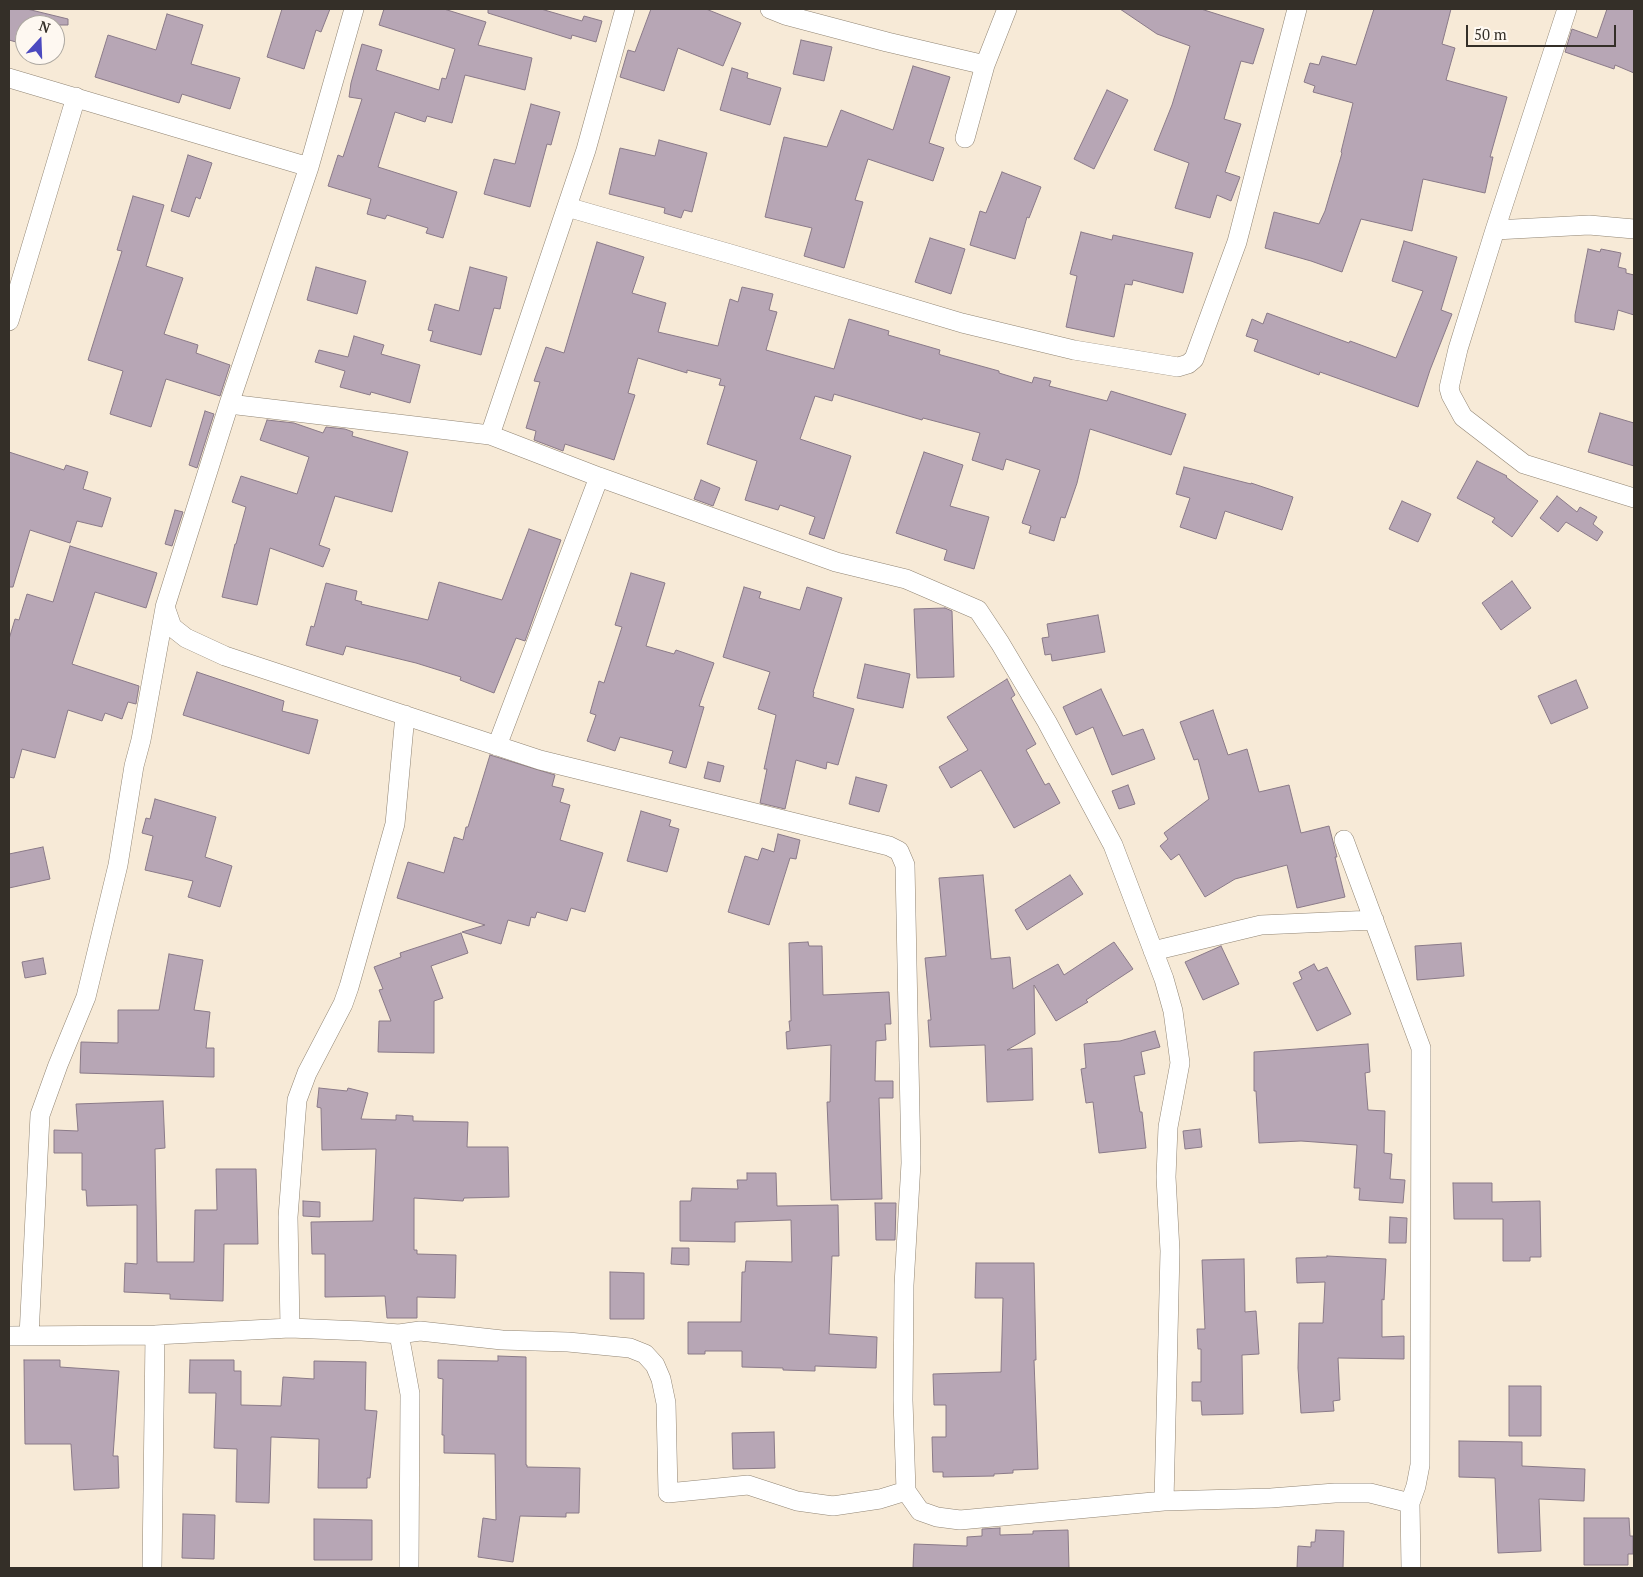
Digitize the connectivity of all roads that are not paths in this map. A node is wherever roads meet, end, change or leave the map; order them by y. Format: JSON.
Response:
{"nodes":[{"id":1,"x":354,"y":9,"type":"edge"},
{"id":2,"x":625,"y":9,"type":"edge"},
{"id":3,"x":770,"y":9,"type":"edge"},
{"id":4,"x":1007,"y":9,"type":"edge"},
{"id":5,"x":1297,"y":9,"type":"edge"},
{"id":6,"x":1567,"y":9,"type":"edge"},
{"id":7,"x":985,"y":64,"type":"junction"},
{"id":8,"x":9,"y":78,"type":"edge"},
{"id":9,"x":76,"y":97,"type":"junction"},
{"id":10,"x":965,"y":138,"type":"dead end"},
{"id":11,"x":309,"y":167,"type":"junction"},
{"id":12,"x":567,"y":207,"type":"junction"},
{"id":13,"x":1495,"y":230,"type":"junction"},
{"id":14,"x":1634,"y":230,"type":"edge"},
{"id":15,"x":9,"y":321,"type":"edge"},
{"id":16,"x":229,"y":404,"type":"junction"},
{"id":17,"x":490,"y":435,"type":"junction"},
{"id":18,"x":599,"y":477,"type":"junction"},
{"id":19,"x":1634,"y":498,"type":"edge"},
{"id":20,"x":166,"y":607,"type":"junction"},
{"id":21,"x":405,"y":715,"type":"junction"},
{"id":22,"x":497,"y":746,"type":"junction"},
{"id":23,"x":1344,"y":840,"type":"dead end"},
{"id":24,"x":1374,"y":920,"type":"junction"},
{"id":25,"x":1152,"y":951,"type":"junction"},
{"id":26,"x":290,"y":1328,"type":"junction"},
{"id":27,"x":399,"y":1334,"type":"junction"},
{"id":28,"x":155,"y":1335,"type":"junction"},
{"id":29,"x":9,"y":1336,"type":"edge"},
{"id":30,"x":29,"y":1336,"type":"junction"},
{"id":31,"x":906,"y":1492,"type":"junction"},
{"id":32,"x":1164,"y":1500,"type":"junction"},
{"id":33,"x":1410,"y":1503,"type":"junction"},
{"id":34,"x":152,"y":1568,"type":"edge"},
{"id":35,"x":409,"y":1568,"type":"edge"},
{"id":36,"x":1411,"y":1568,"type":"edge"}],
"edges":[{"from":1,"to":11,"type":"street"},
{"from":2,"to":12,"type":"street"},
{"from":3,"to":7,"type":"street"},
{"from":4,"to":7,"type":"street"},
{"from":5,"to":12,"type":"street"},
{"from":6,"to":13,"type":"street"},
{"from":7,"to":10,"type":"street"},
{"from":8,"to":9,"type":"street"},
{"from":9,"to":11,"type":"street"},
{"from":9,"to":15,"type":"street"},
{"from":11,"to":16,"type":"street"},
{"from":12,"to":17,"type":"street"},
{"from":13,"to":14,"type":"street"},
{"from":13,"to":19,"type":"street"},
{"from":16,"to":17,"type":"street"},
{"from":16,"to":20,"type":"street"},
{"from":17,"to":18,"type":"street"},
{"from":18,"to":22,"type":"street"},
{"from":18,"to":25,"type":"street"},
{"from":20,"to":21,"type":"street"},
{"from":20,"to":30,"type":"street"},
{"from":21,"to":22,"type":"street"},
{"from":21,"to":26,"type":"street"},
{"from":22,"to":31,"type":"street"},
{"from":23,"to":24,"type":"street"},
{"from":24,"to":25,"type":"street"},
{"from":24,"to":33,"type":"street"},
{"from":25,"to":32,"type":"street"},
{"from":26,"to":27,"type":"street"},
{"from":26,"to":28,"type":"street"},
{"from":27,"to":31,"type":"street"},
{"from":27,"to":35,"type":"street"},
{"from":28,"to":30,"type":"street"},
{"from":28,"to":34,"type":"street"},
{"from":29,"to":30,"type":"street"},
{"from":31,"to":32,"type":"street"},
{"from":32,"to":33,"type":"street"},
{"from":33,"to":36,"type":"street"}]}
